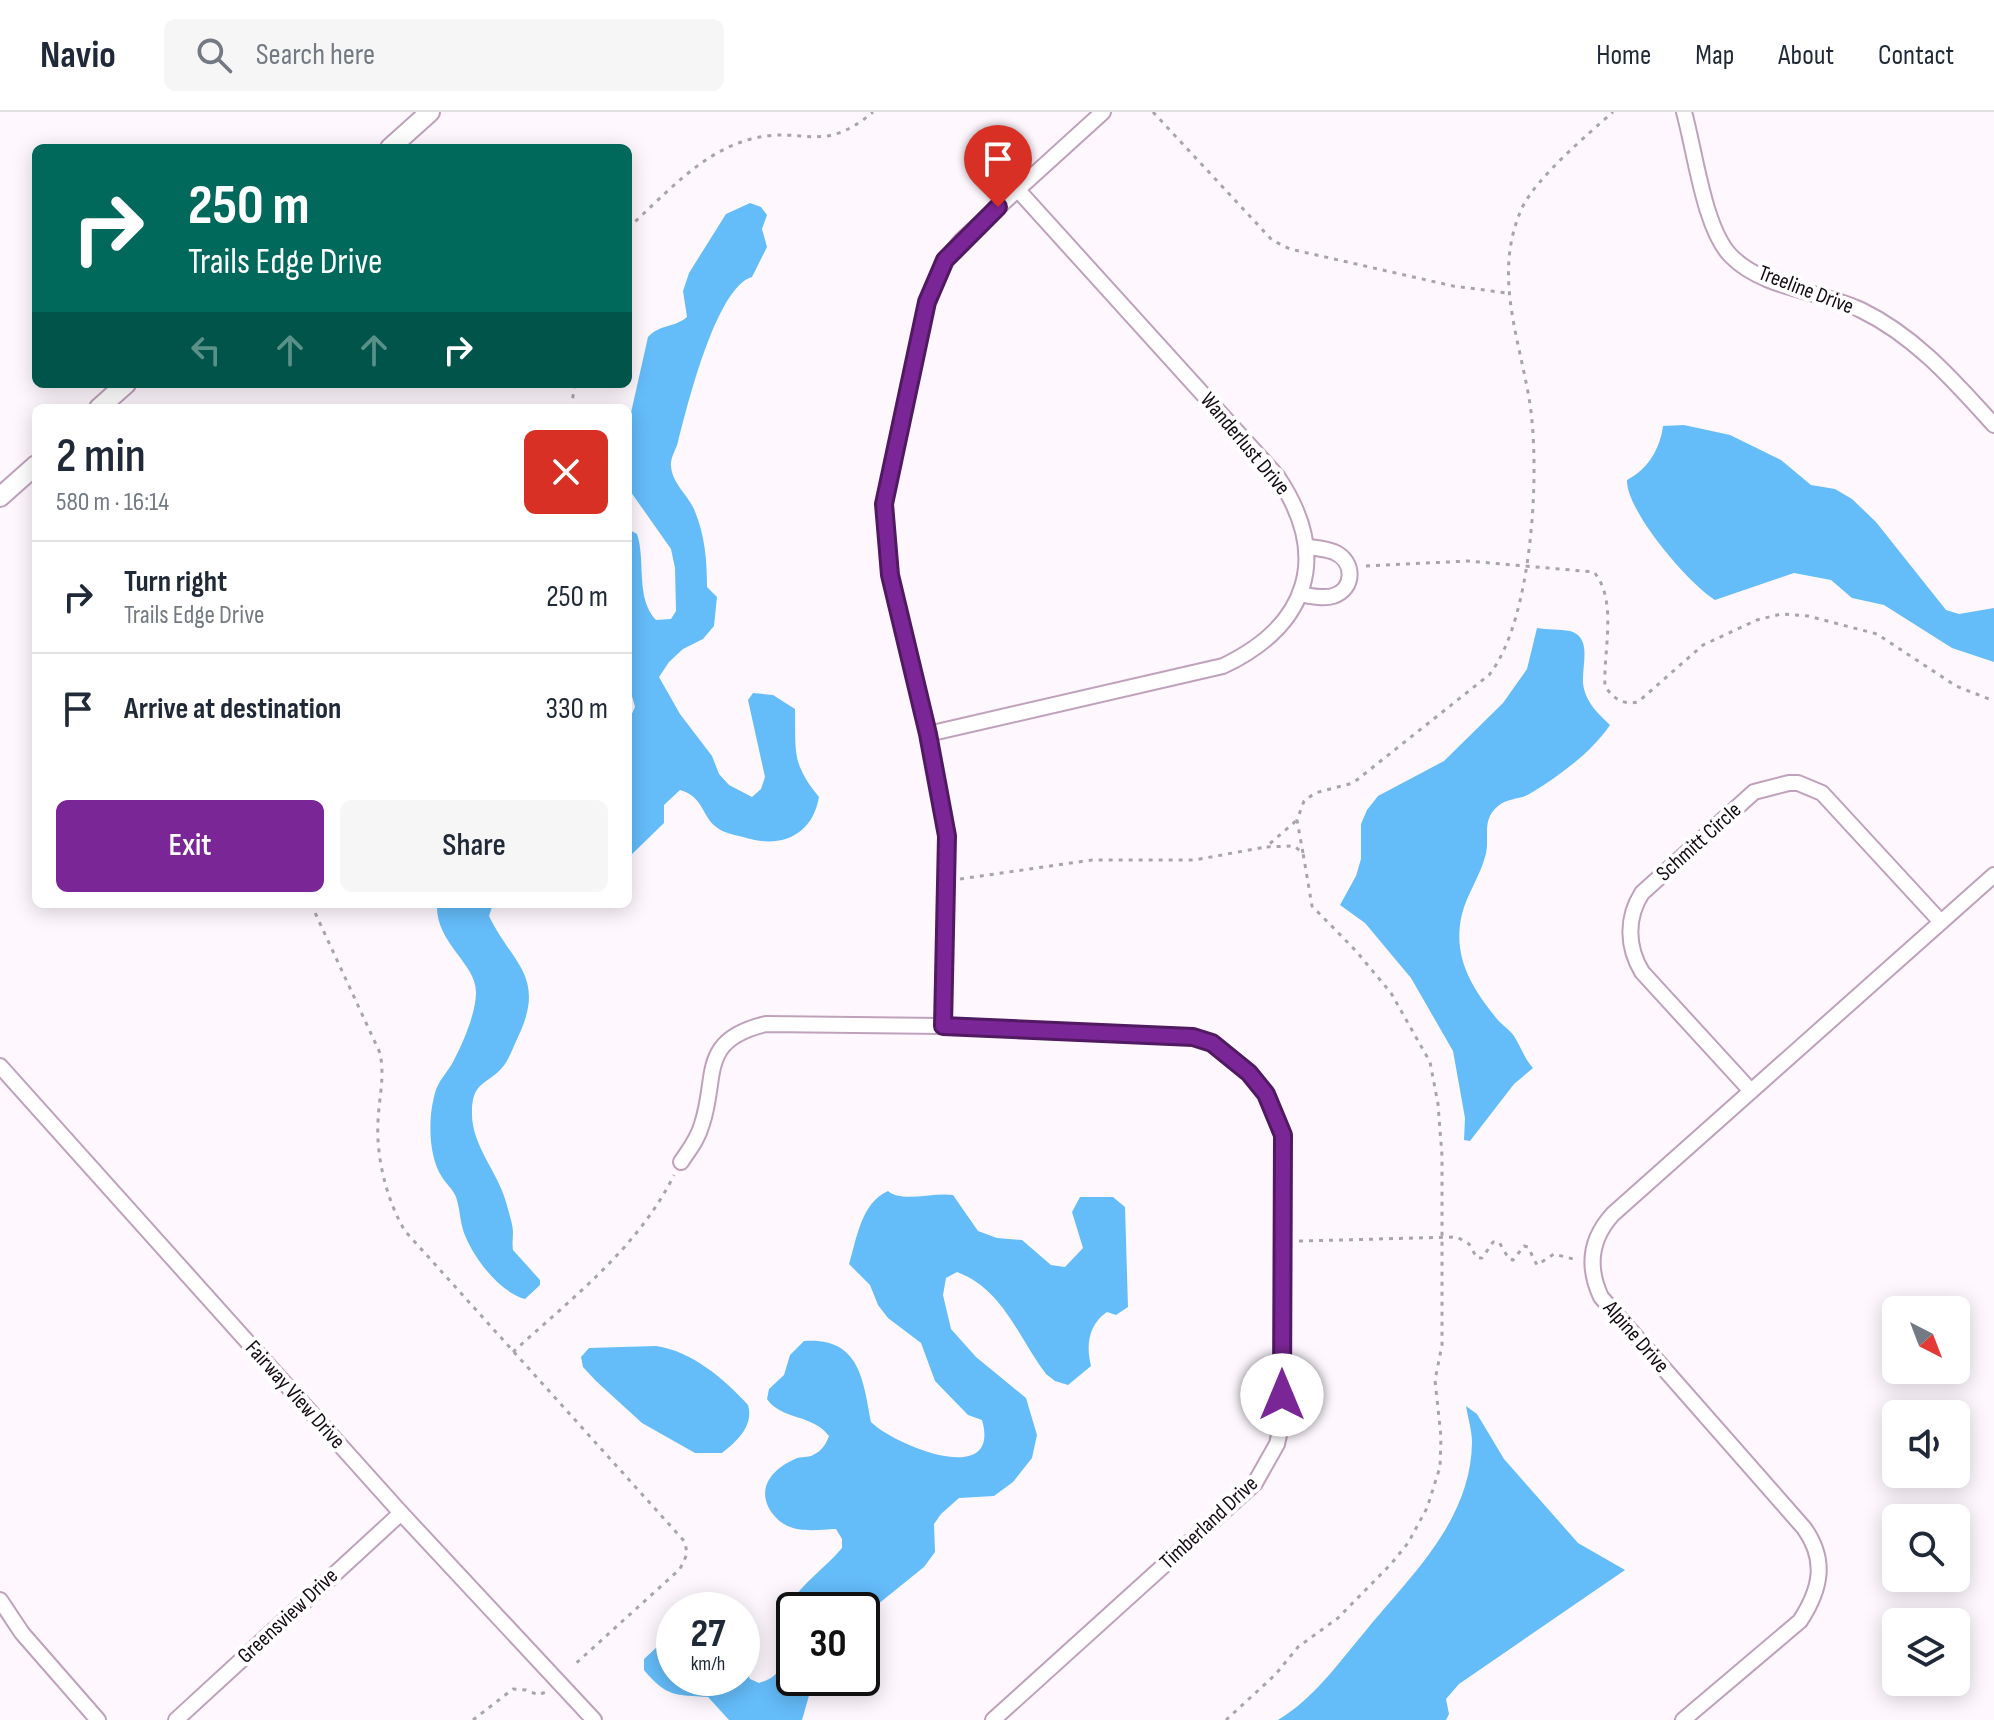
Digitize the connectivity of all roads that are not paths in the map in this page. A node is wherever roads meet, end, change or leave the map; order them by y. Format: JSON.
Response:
{"nodes":[{"id":1,"x":430,"y":112,"type":"edge"},
{"id":2,"x":1103,"y":112,"type":"edge"},
{"id":3,"x":1684,"y":112,"type":"edge"},
{"id":4,"x":394,"y":144,"type":"edge"},
{"id":5,"x":1017,"y":189,"type":"junction"},
{"id":6,"x":122,"y":388,"type":"edge"},
{"id":7,"x":104,"y":404,"type":"edge"},
{"id":8,"x":1994,"y":425,"type":"edge"},
{"id":9,"x":32,"y":469,"type":"edge"},
{"id":10,"x":0,"y":497,"type":"edge"},
{"id":11,"x":1308,"y":547,"type":"junction"},
{"id":12,"x":1300,"y":594,"type":"junction"},
{"id":13,"x":928,"y":734,"type":"junction"},
{"id":14,"x":1994,"y":875,"type":"edge"},
{"id":15,"x":1941,"y":922,"type":"junction"},
{"id":16,"x":943,"y":1026,"type":"junction"},
{"id":17,"x":0,"y":1066,"type":"edge"},
{"id":18,"x":1751,"y":1091,"type":"junction"},
{"id":19,"x":681,"y":1162,"type":"road end"},
{"id":20,"x":401,"y":1513,"type":"junction"},
{"id":21,"x":0,"y":1600,"type":"edge"},
{"id":22,"x":98,"y":1720,"type":"edge"},
{"id":23,"x":176,"y":1720,"type":"edge"},
{"id":24,"x":594,"y":1720,"type":"edge"},
{"id":25,"x":993,"y":1720,"type":"edge"},
{"id":26,"x":1683,"y":1720,"type":"edge"}],
"edges":[{"from":1,"to":4,"type":"street"},
{"from":2,"to":5,"type":"street"},
{"from":3,"to":8,"type":"street","name":"Treeline Drive"},
{"from":5,"to":11,"type":"street","name":"Wanderlust Drive"},
{"from":5,"to":13,"type":"street"},
{"from":6,"to":7,"type":"street"},
{"from":9,"to":10,"type":"street"},
{"from":11,"to":12,"type":"street","name":"Wanderlust Drive"},
{"from":11,"to":12,"type":"street"},
{"from":12,"to":13,"type":"street","name":"Wanderlust Drive"},
{"from":13,"to":16,"type":"street"},
{"from":14,"to":15,"type":"street"},
{"from":15,"to":18,"type":"street"},
{"from":15,"to":18,"type":"street","name":"Schmitt Circle"},
{"from":16,"to":19,"type":"street","name":"Timberland Drive"},
{"from":16,"to":25,"type":"street","name":"Timberland Drive"},
{"from":17,"to":20,"type":"street","name":"Fairway View Drive"},
{"from":18,"to":26,"type":"street","name":"Alpine Drive"},
{"from":20,"to":23,"type":"street","name":"Greensview Drive"},
{"from":20,"to":24,"type":"street","name":"Fairway View Drive"},
{"from":21,"to":22,"type":"street"}]}
